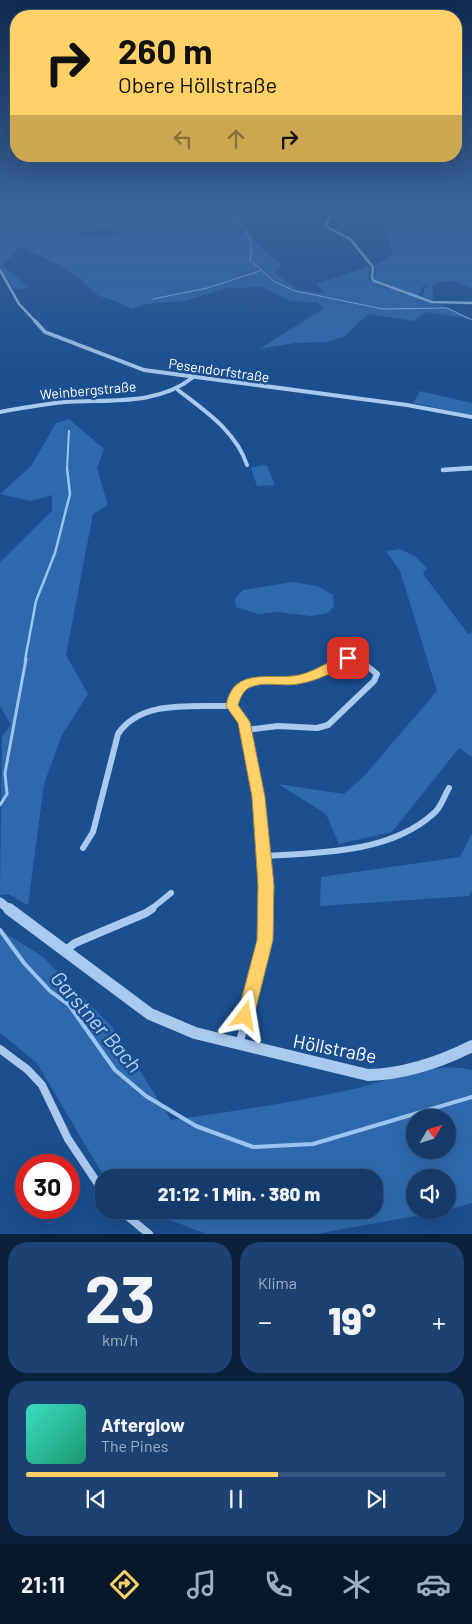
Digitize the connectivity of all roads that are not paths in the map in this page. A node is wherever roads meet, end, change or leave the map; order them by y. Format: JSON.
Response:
{"nodes":[{"id":1,"x":373,"y":267,"type":"edge"},
{"id":2,"x":0,"y":270,"type":"edge"},
{"id":3,"x":472,"y":303,"type":"edge"},
{"id":4,"x":192,"y":378,"type":"junction"},
{"id":5,"x":178,"y":390,"type":"junction"},
{"id":6,"x":0,"y":412,"type":"edge"},
{"id":7,"x":472,"y":417,"type":"edge"},
{"id":8,"x":247,"y":465,"type":"dead end"},
{"id":9,"x":449,"y":467,"type":"dead end"},
{"id":10,"x":472,"y":468,"type":"edge"},
{"id":11,"x":443,"y":470,"type":"dead end"},
{"id":12,"x":454,"y":471,"type":"junction"},
{"id":13,"x":232,"y":706,"type":"junction"},
{"id":14,"x":246,"y":730,"type":"junction"},
{"id":15,"x":449,"y":788,"type":"dead end"},
{"id":16,"x":83,"y":848,"type":"dead end"},
{"id":17,"x":264,"y":856,"type":"junction"},
{"id":18,"x":171,"y":893,"type":"dead end"},
{"id":19,"x":0,"y":902,"type":"edge"},
{"id":20,"x":65,"y":950,"type":"junction"},
{"id":21,"x":239,"y":1045,"type":"junction"},
{"id":22,"x":472,"y":1046,"type":"edge"},
{"id":23,"x":0,"y":1049,"type":"edge"},
{"id":24,"x":95,"y":1180,"type":"edge"},
{"id":25,"x":131,"y":1219,"type":"edge"},
{"id":26,"x":149,"y":1234,"type":"edge"}],
"edges":[{"from":1,"to":3,"type":"street"},
{"from":2,"to":4,"type":"street","name":"Pesendorfstraße"},
{"from":4,"to":5,"type":"street"},
{"from":4,"to":7,"type":"street","name":"Pesendorfstraße"},
{"from":5,"to":6,"type":"street","name":"Weinbergstraße"},
{"from":5,"to":8,"type":"street"},
{"from":9,"to":12,"type":"street"},
{"from":10,"to":12,"type":"street"},
{"from":11,"to":12,"type":"street"},
{"from":13,"to":14,"type":"street"},
{"from":13,"to":14,"type":"street"},
{"from":13,"to":16,"type":"street"},
{"from":14,"to":17,"type":"street"},
{"from":15,"to":17,"type":"street"},
{"from":17,"to":21,"type":"street"},
{"from":18,"to":20,"type":"street"},
{"from":19,"to":20,"type":"street","name":"Höllstraße"},
{"from":20,"to":21,"type":"street","name":"Höllstraße"},
{"from":21,"to":22,"type":"street","name":"Höllstraße"},
{"from":23,"to":24,"type":"street"},
{"from":25,"to":26,"type":"street"}]}
